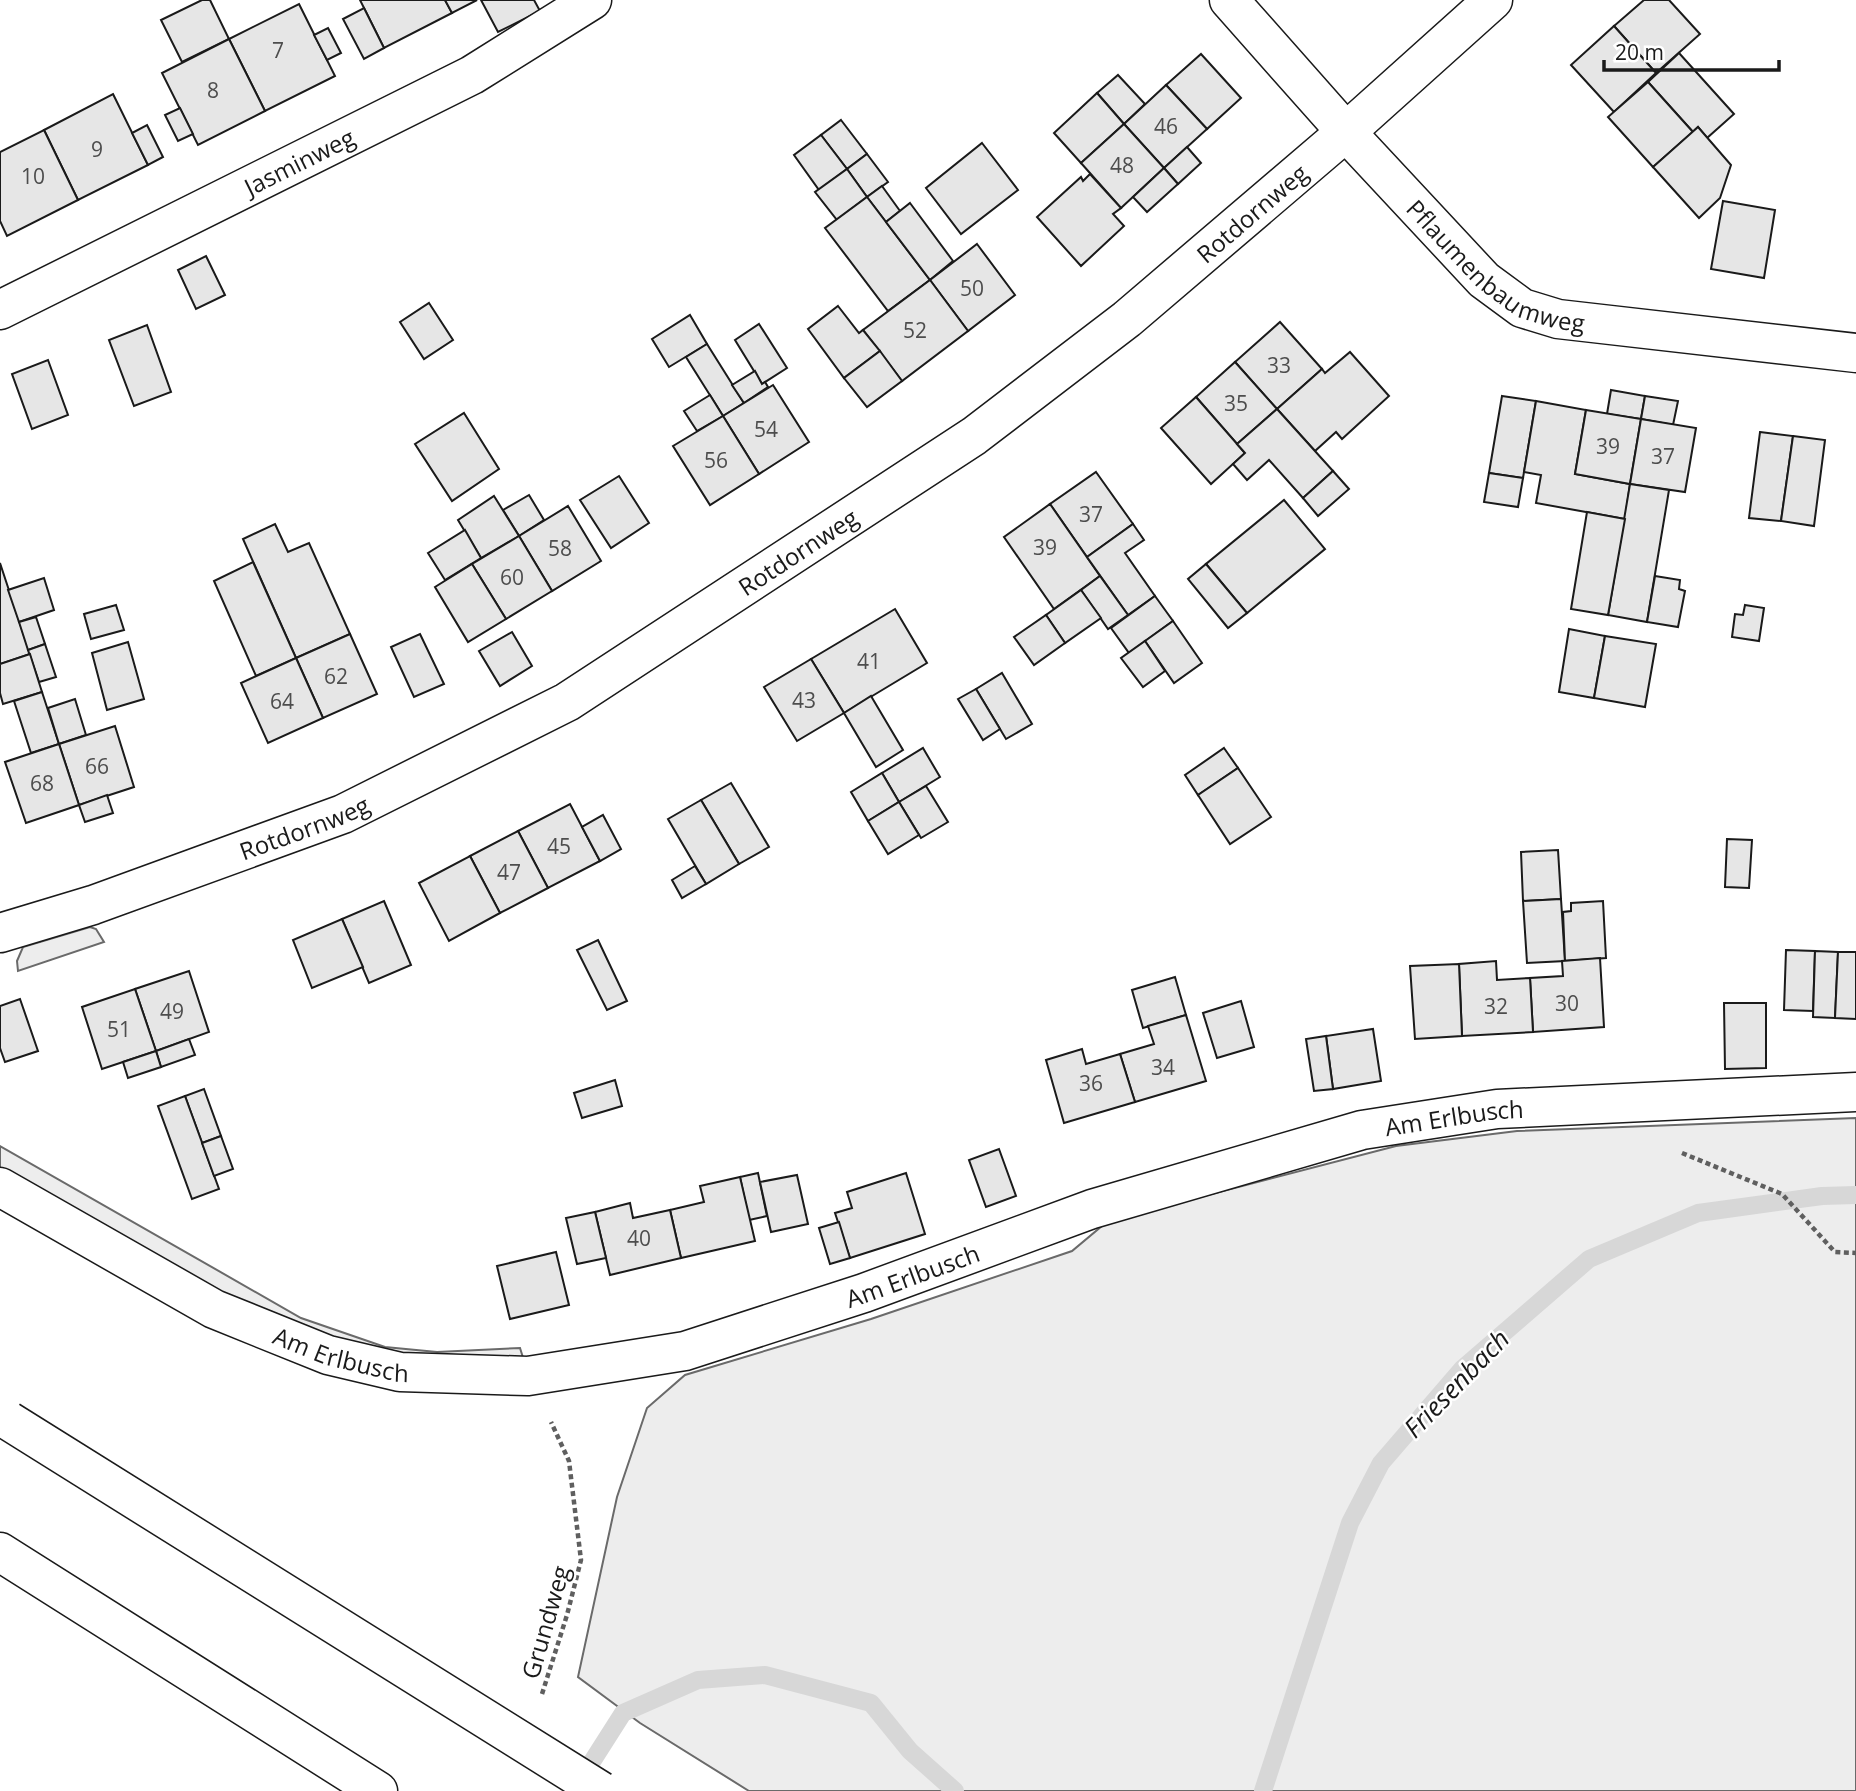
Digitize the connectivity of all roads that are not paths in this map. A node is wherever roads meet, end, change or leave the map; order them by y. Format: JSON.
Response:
{"nodes":[{"id":1,"x":592,"y":0,"type":"edge"},
{"id":2,"x":1229,"y":0,"type":"edge"},
{"id":3,"x":1493,"y":0,"type":"edge"},
{"id":4,"x":1346,"y":132,"type":"junction"},
{"id":5,"x":0,"y":310,"type":"edge"},
{"id":6,"x":1856,"y":353,"type":"edge"},
{"id":7,"x":0,"y":933,"type":"edge"},
{"id":8,"x":1856,"y":1092,"type":"edge"},
{"id":9,"x":0,"y":1187,"type":"edge"},
{"id":10,"x":4,"y":1418,"type":"edge"},
{"id":11,"x":0,"y":1552,"type":"edge"},
{"id":12,"x":378,"y":1791,"type":"edge"},
{"id":13,"x":601,"y":1791,"type":"edge"}],
"edges":[{"from":1,"to":5,"type":"main road","name":"Jasminweg"},
{"from":2,"to":4,"type":"main road","name":"Pflaumenbaumweg"},
{"from":3,"to":4,"type":"main road","name":"Rotdornweg"},
{"from":4,"to":6,"type":"main road","name":"Pflaumenbaumweg"},
{"from":4,"to":7,"type":"main road","name":"Rotdornweg"},
{"from":8,"to":9,"type":"main road","name":"Am Erlbusch"},
{"from":10,"to":13,"type":"main road","bridge":true},
{"from":11,"to":12,"type":"main road"}]}
